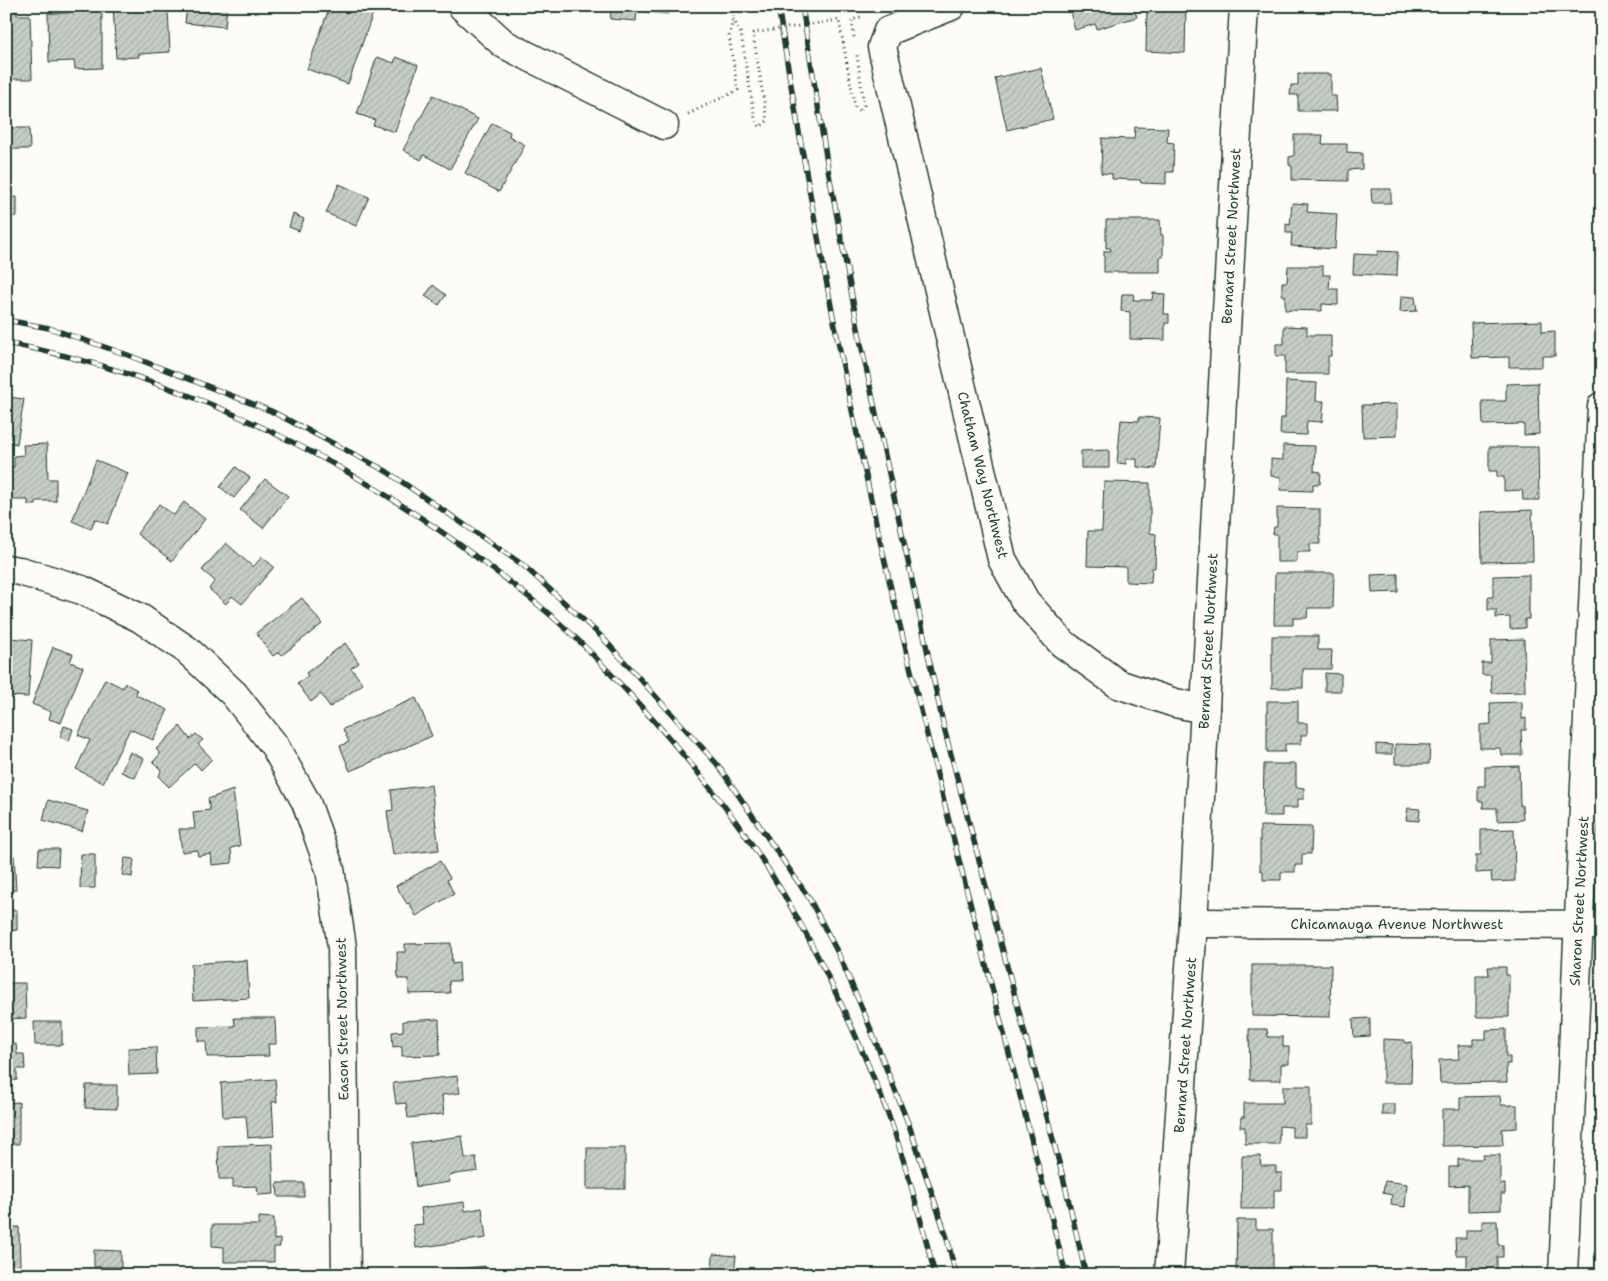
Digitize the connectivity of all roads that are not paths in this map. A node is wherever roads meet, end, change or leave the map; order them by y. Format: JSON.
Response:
{"nodes":[{"id":1,"x":462,"y":6,"type":"edge"},
{"id":2,"x":950,"y":6,"type":"edge"},
{"id":3,"x":1244,"y":6,"type":"edge"},
{"id":4,"x":664,"y":125,"type":"road end"},
{"id":5,"x":1602,"y":406,"type":"edge"},
{"id":6,"x":6,"y":569,"type":"edge"},
{"id":7,"x":1205,"y":708,"type":"junction"},
{"id":8,"x":1192,"y":923,"type":"junction"},
{"id":9,"x":1590,"y":925,"type":"edge"},
{"id":10,"x":346,"y":1275,"type":"edge"},
{"id":11,"x":1170,"y":1275,"type":"edge"},
{"id":12,"x":1563,"y":1275,"type":"edge"}],
"edges":[{"from":1,"to":4,"type":"street"},
{"from":2,"to":7,"type":"street","name":"Chatham Way Northwest"},
{"from":3,"to":7,"type":"street","name":"Bernard Street Northwest"},
{"from":5,"to":9,"type":"street","name":"Sharon Street Northwest"},
{"from":6,"to":10,"type":"street","name":"Eason Street Northwest"},
{"from":7,"to":8,"type":"street","name":"Bernard Street Northwest"},
{"from":8,"to":9,"type":"street","name":"Chicamauga Avenue Northwest"},
{"from":8,"to":11,"type":"street","name":"Bernard Street Northwest"},
{"from":9,"to":12,"type":"street","name":"Sharon Street Northwest"}]}
